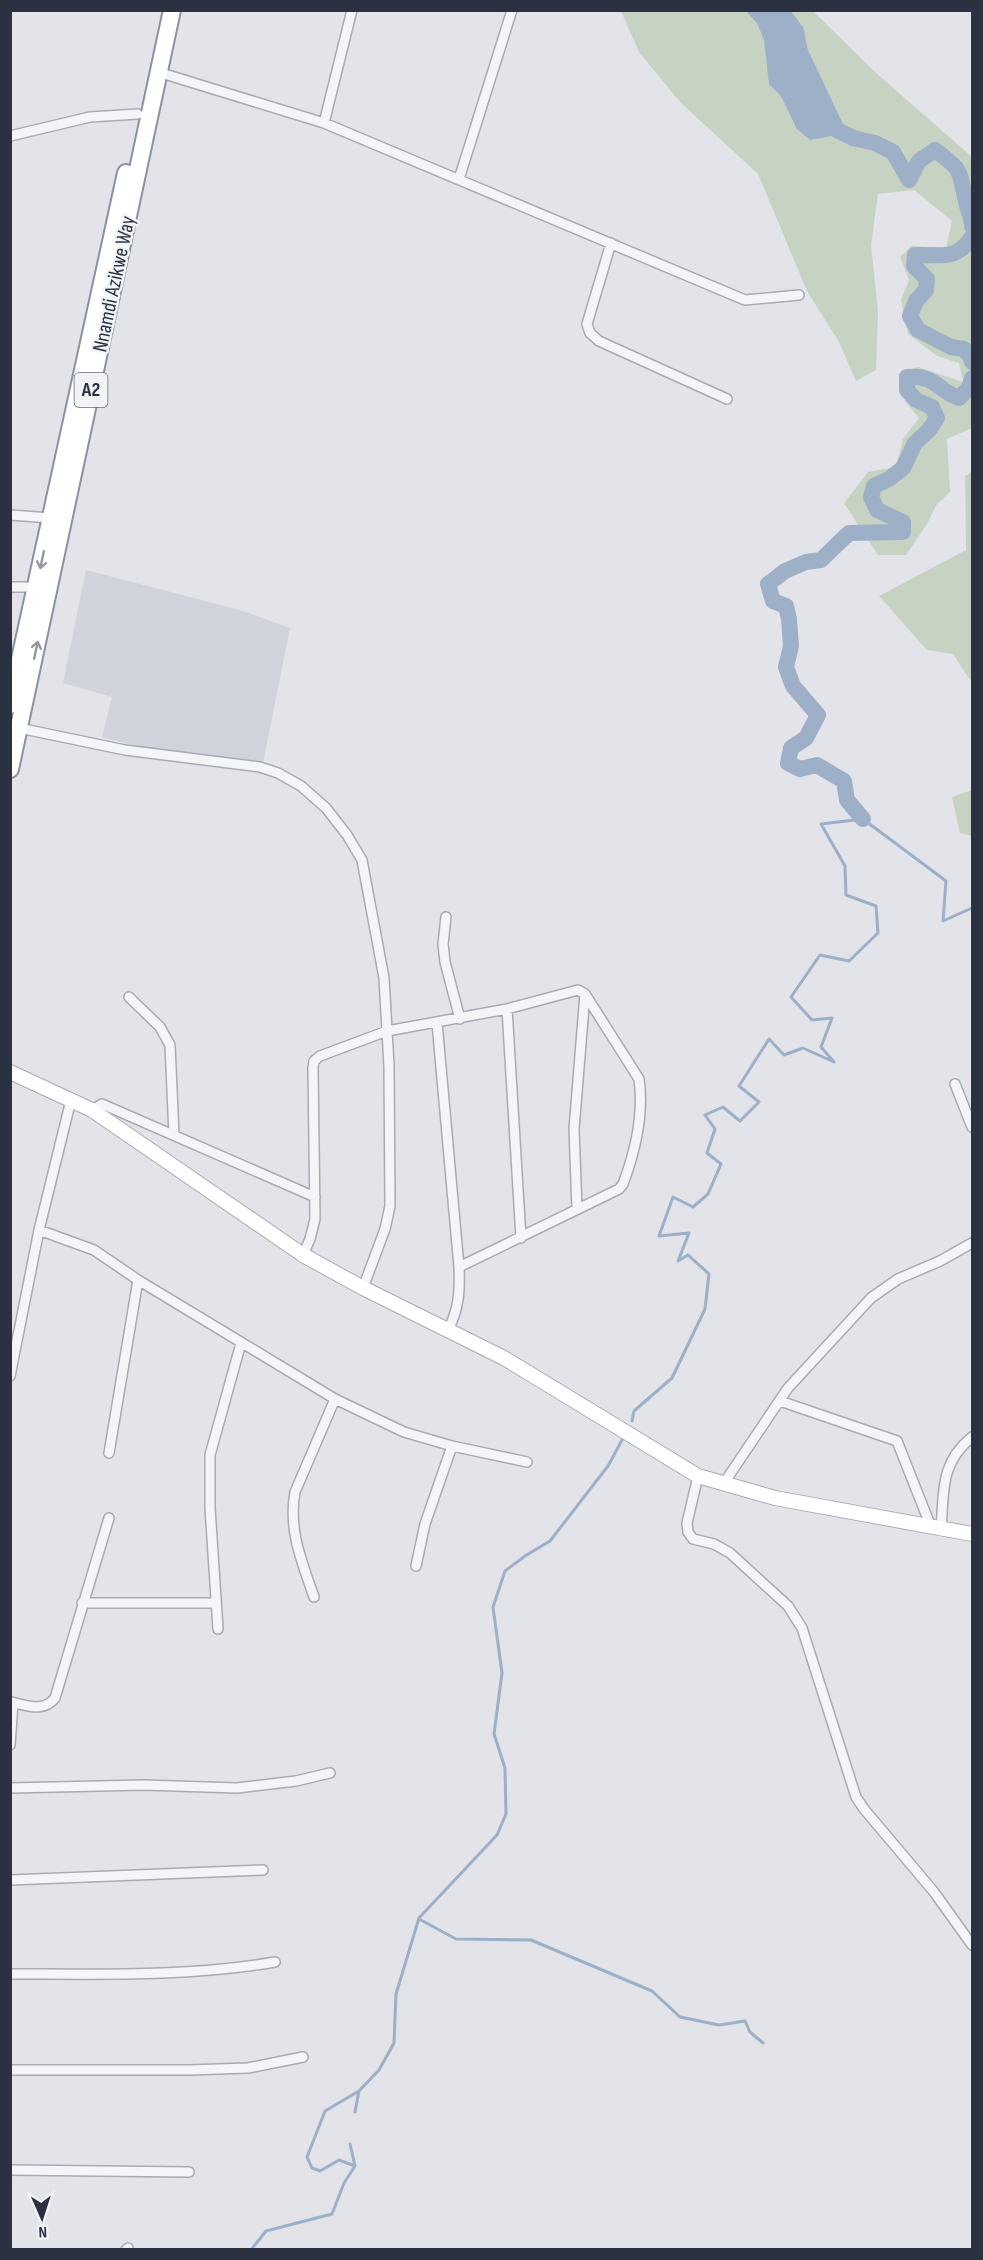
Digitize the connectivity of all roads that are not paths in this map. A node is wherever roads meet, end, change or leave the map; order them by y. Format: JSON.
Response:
{"nodes":[{"id":1,"x":160,"y":10,"type":"edge"},
{"id":2,"x":172,"y":10,"type":"edge"},
{"id":3,"x":352,"y":10,"type":"edge"},
{"id":4,"x":512,"y":10,"type":"edge"},
{"id":5,"x":158,"y":72,"type":"junction"},
{"id":6,"x":138,"y":114,"type":"junction"},
{"id":7,"x":324,"y":123,"type":"junction"},
{"id":8,"x":10,"y":136,"type":"edge"},
{"id":9,"x":459,"y":179,"type":"junction"},
{"id":10,"x":611,"y":243,"type":"junction"},
{"id":11,"x":799,"y":295,"type":"dead end"},
{"id":12,"x":727,"y":399,"type":"dead end"},
{"id":13,"x":10,"y":515,"type":"edge"},
{"id":14,"x":51,"y":518,"type":"junction"},
{"id":15,"x":10,"y":587,"type":"edge"},
{"id":16,"x":36,"y":587,"type":"junction"},
{"id":17,"x":19,"y":679,"type":"edge"},
{"id":18,"x":10,"y":705,"type":"edge"},
{"id":19,"x":19,"y":728,"type":"junction"},
{"id":20,"x":10,"y":769,"type":"edge"},
{"id":21,"x":446,"y":917,"type":"dead end"},
{"id":22,"x":585,"y":994,"type":"junction"},
{"id":23,"x":129,"y":997,"type":"dead end"},
{"id":24,"x":507,"y":1009,"type":"junction"},
{"id":25,"x":460,"y":1019,"type":"junction"},
{"id":26,"x":437,"y":1023,"type":"junction"},
{"id":27,"x":387,"y":1030,"type":"junction"},
{"id":28,"x":10,"y":1071,"type":"edge"},
{"id":29,"x":955,"y":1084,"type":"dead end"},
{"id":30,"x":71,"y":1100,"type":"junction"},
{"id":31,"x":92,"y":1110,"type":"junction"},
{"id":32,"x":972,"y":1127,"type":"edge"},
{"id":33,"x":174,"y":1135,"type":"junction"},
{"id":34,"x":315,"y":1197,"type":"junction"},
{"id":35,"x":577,"y":1209,"type":"junction"},
{"id":36,"x":39,"y":1230,"type":"junction"},
{"id":37,"x":521,"y":1238,"type":"junction"},
{"id":38,"x":972,"y":1243,"type":"edge"},
{"id":39,"x":303,"y":1255,"type":"junction"},
{"id":40,"x":459,"y":1267,"type":"junction"},
{"id":41,"x":138,"y":1280,"type":"junction"},
{"id":42,"x":363,"y":1288,"type":"junction"},
{"id":43,"x":448,"y":1330,"type":"junction"},
{"id":44,"x":240,"y":1343,"type":"junction"},
{"id":45,"x":10,"y":1377,"type":"edge"},
{"id":46,"x":335,"y":1399,"type":"junction"},
{"id":47,"x":780,"y":1401,"type":"junction"},
{"id":48,"x":972,"y":1437,"type":"edge"},
{"id":49,"x":452,"y":1446,"type":"junction"},
{"id":50,"x":110,"y":1453,"type":"dead end"},
{"id":51,"x":527,"y":1462,"type":"dead end"},
{"id":52,"x":698,"y":1476,"type":"junction"},
{"id":53,"x":724,"y":1483,"type":"junction"},
{"id":54,"x":109,"y":1518,"type":"dead end"},
{"id":55,"x":936,"y":1528,"type":"junction"},
{"id":56,"x":972,"y":1534,"type":"edge"},
{"id":57,"x":416,"y":1566,"type":"dead end"},
{"id":58,"x":314,"y":1597,"type":"dead end"},
{"id":59,"x":82,"y":1603,"type":"junction"},
{"id":60,"x":216,"y":1603,"type":"junction"},
{"id":61,"x":218,"y":1629,"type":"dead end"},
{"id":62,"x":12,"y":1703,"type":"edge"},
{"id":63,"x":10,"y":1745,"type":"edge"},
{"id":64,"x":330,"y":1773,"type":"dead end"},
{"id":65,"x":10,"y":1788,"type":"edge"},
{"id":66,"x":263,"y":1870,"type":"dead end"},
{"id":67,"x":10,"y":1880,"type":"edge"},
{"id":68,"x":972,"y":1945,"type":"edge"},
{"id":69,"x":275,"y":1962,"type":"dead end"},
{"id":70,"x":10,"y":1974,"type":"edge"},
{"id":71,"x":303,"y":2057,"type":"dead end"},
{"id":72,"x":10,"y":2070,"type":"edge"},
{"id":73,"x":10,"y":2170,"type":"edge"},
{"id":74,"x":189,"y":2172,"type":"dead end"}],
"edges":[{"from":1,"to":6,"type":"highway","name":"Nnamdi Azikwe Way","number":"A2"},
{"from":2,"to":5,"type":"highway","name":"Nnamdi Azikwe Way","number":"A2"},
{"from":3,"to":7,"type":"street"},
{"from":4,"to":9,"type":"street"},
{"from":5,"to":7,"type":"street"},
{"from":17,"to":5,"type":"highway","name":"Nnamdi Azikwe Way","number":"A2","one_way":true},
{"from":6,"to":8,"type":"street"},
{"from":6,"to":14,"type":"highway","name":"Nnamdi Azikwe Way","number":"A2"},
{"from":7,"to":9,"type":"street"},
{"from":9,"to":10,"type":"street"},
{"from":10,"to":11,"type":"street"},
{"from":10,"to":12,"type":"street"},
{"from":13,"to":14,"type":"street"},
{"from":14,"to":16,"type":"highway","name":"Nnamdi Azikwe Way","number":"A2","one_way":true},
{"from":15,"to":16,"type":"street"},
{"from":16,"to":17,"type":"highway","name":"Nnamdi Azikwe Way","number":"A2"},
{"from":17,"to":18,"type":"highway","name":"Nnamdi Azikwe Way","number":"A2"},
{"from":17,"to":19,"type":"highway","name":"Nnamdi Azikwe Way","number":"A2"},
{"from":19,"to":20,"type":"highway","name":"Nnamdi Azikwe Way","number":"A2"},
{"from":19,"to":27,"type":"street"},
{"from":21,"to":25,"type":"street"},
{"from":22,"to":24,"type":"street"},
{"from":22,"to":35,"type":"street"},
{"from":22,"to":35,"type":"street"},
{"from":23,"to":33,"type":"street"},
{"from":24,"to":25,"type":"street"},
{"from":24,"to":37,"type":"street"},
{"from":25,"to":26,"type":"street"},
{"from":26,"to":27,"type":"street"},
{"from":26,"to":40,"type":"street"},
{"from":27,"to":34,"type":"street"},
{"from":27,"to":42,"type":"street"},
{"from":28,"to":30,"type":"street"},
{"from":29,"to":32,"type":"street"},
{"from":30,"to":31,"type":"street"},
{"from":30,"to":36,"type":"street"},
{"from":31,"to":33,"type":"street"},
{"from":31,"to":39,"type":"street"},
{"from":33,"to":34,"type":"street"},
{"from":34,"to":39,"type":"street"},
{"from":35,"to":37,"type":"street"},
{"from":36,"to":41,"type":"street"},
{"from":36,"to":45,"type":"street"},
{"from":37,"to":40,"type":"street"},
{"from":38,"to":47,"type":"street"},
{"from":39,"to":42,"type":"street"},
{"from":40,"to":43,"type":"street"},
{"from":41,"to":44,"type":"street"},
{"from":41,"to":50,"type":"street"},
{"from":42,"to":43,"type":"street"},
{"from":43,"to":52,"type":"street"},
{"from":44,"to":46,"type":"street"},
{"from":44,"to":60,"type":"street"},
{"from":46,"to":49,"type":"street"},
{"from":46,"to":58,"type":"street"},
{"from":47,"to":53,"type":"street"},
{"from":47,"to":55,"type":"street"},
{"from":48,"to":55,"type":"street"},
{"from":49,"to":51,"type":"street"},
{"from":49,"to":57,"type":"street"},
{"from":52,"to":53,"type":"street"},
{"from":52,"to":68,"type":"street"},
{"from":53,"to":55,"type":"street"},
{"from":54,"to":59,"type":"street"},
{"from":55,"to":56,"type":"street"},
{"from":59,"to":60,"type":"street"},
{"from":59,"to":62,"type":"street"},
{"from":60,"to":61,"type":"street"},
{"from":62,"to":63,"type":"street"},
{"from":64,"to":65,"type":"street"},
{"from":66,"to":67,"type":"street"},
{"from":69,"to":70,"type":"street"},
{"from":71,"to":72,"type":"street"},
{"from":73,"to":74,"type":"street"}]}
